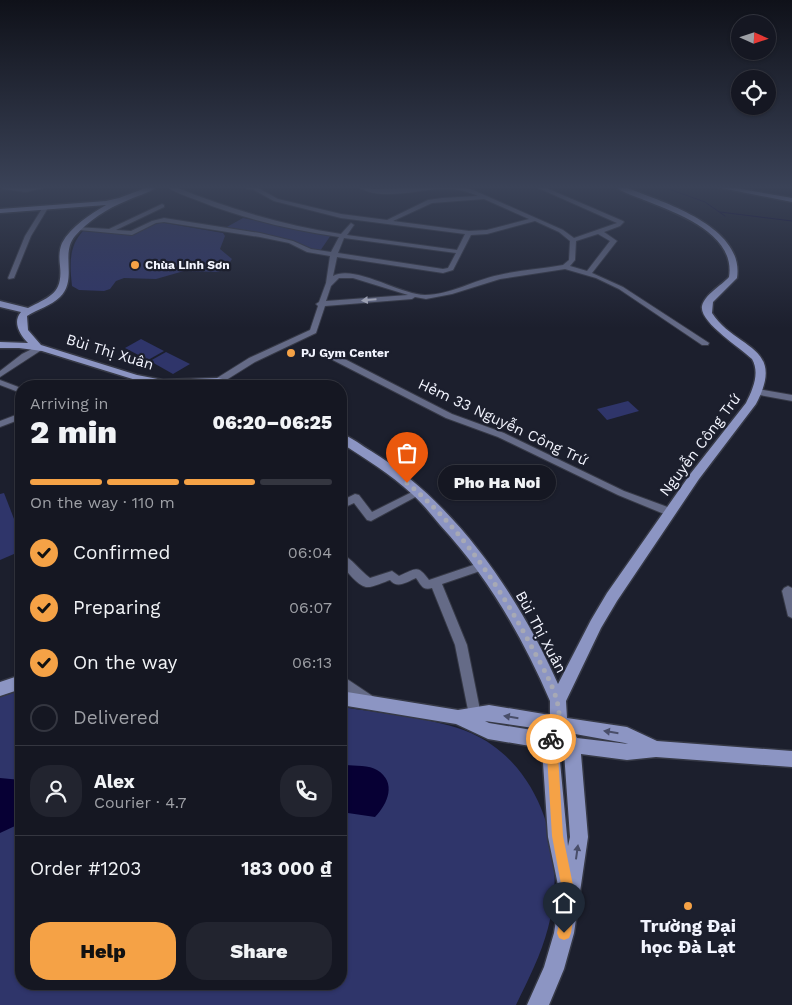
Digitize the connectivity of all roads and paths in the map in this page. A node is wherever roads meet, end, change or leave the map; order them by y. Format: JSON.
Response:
{"nodes":[{"id":1,"x":469,"y":233,"type":"edge"},
{"id":2,"x":29,"y":234,"type":"edge"},
{"id":3,"x":75,"y":234,"type":"edge"},
{"id":4,"x":244,"y":234,"type":"edge"},
{"id":5,"x":332,"y":234,"type":"edge"},
{"id":6,"x":565,"y":234,"type":"edge"},
{"id":7,"x":590,"y":234,"type":"edge"},
{"id":8,"x":603,"y":234,"type":"edge"},
{"id":9,"x":714,"y":234,"type":"edge"},
{"id":10,"x":342,"y":236,"type":"junction"},
{"id":11,"x":573,"y":240,"type":"junction"},
{"id":12,"x":460,"y":252,"type":"junction"},
{"id":13,"x":332,"y":254,"type":"junction"},
{"id":14,"x":566,"y":267,"type":"junction"},
{"id":15,"x":588,"y":274,"type":"junction"},
{"id":16,"x":11,"y":278,"type":"dead end"},
{"id":17,"x":329,"y":282,"type":"junction"},
{"id":18,"x":418,"y":296,"type":"junction"},
{"id":19,"x":0,"y":304,"type":"edge"},
{"id":20,"x":320,"y":304,"type":"junction"},
{"id":21,"x":29,"y":310,"type":"junction"},
{"id":22,"x":705,"y":343,"type":"dead end"},
{"id":23,"x":2,"y":344,"type":"edge"},
{"id":24,"x":39,"y":349,"type":"junction"},
{"id":25,"x":326,"y":354,"type":"dead end"},
{"id":26,"x":0,"y":376,"type":"edge"},
{"id":27,"x":138,"y":380,"type":"edge"},
{"id":28,"x":220,"y":380,"type":"edge"},
{"id":29,"x":0,"y":382,"type":"edge"},
{"id":30,"x":15,"y":388,"type":"edge"},
{"id":31,"x":757,"y":392,"type":"junction"},
{"id":32,"x":792,"y":398,"type":"edge"},
{"id":33,"x":15,"y":418,"type":"edge"},
{"id":34,"x":0,"y":424,"type":"edge"},
{"id":35,"x":347,"y":442,"type":"edge"},
{"id":36,"x":418,"y":492,"type":"junction"},
{"id":37,"x":347,"y":502,"type":"edge"},
{"id":38,"x":669,"y":512,"type":"junction"},
{"id":39,"x":347,"y":564,"type":"edge"},
{"id":40,"x":482,"y":566,"type":"junction"},
{"id":41,"x":436,"y":583,"type":"junction"},
{"id":42,"x":788,"y":590,"type":"dead end"},
{"id":43,"x":792,"y":613,"type":"edge"},
{"id":44,"x":15,"y":684,"type":"edge"},
{"id":45,"x":347,"y":685,"type":"edge"},
{"id":46,"x":0,"y":689,"type":"edge"},
{"id":47,"x":347,"y":699,"type":"edge"},
{"id":48,"x":369,"y":701,"type":"junction"},
{"id":49,"x":558,"y":701,"type":"junction"},
{"id":50,"x":475,"y":715,"type":"junction"},
{"id":51,"x":458,"y":717,"type":"junction"},
{"id":52,"x":559,"y":724,"type":"junction"},
{"id":53,"x":550,"y":741,"type":"junction"},
{"id":54,"x":572,"y":745,"type":"junction"},
{"id":55,"x":656,"y":749,"type":"junction"},
{"id":56,"x":792,"y":759,"type":"edge"},
{"id":57,"x":570,"y":900,"type":"junction"},
{"id":58,"x":538,"y":1005,"type":"edge"}],
"edges":[{"from":1,"to":12,"type":"street"},
{"from":2,"to":16,"type":"street"},
{"from":3,"to":21,"type":"main road"},
{"from":4,"to":13,"type":"street"},
{"from":5,"to":10,"type":"street"},
{"from":6,"to":11,"type":"street"},
{"from":7,"to":11,"type":"street"},
{"from":8,"to":15,"type":"street"},
{"from":9,"to":31,"type":"main road","name":"Nguyễn Công Trứ"},
{"from":10,"to":12,"type":"street"},
{"from":10,"to":13,"type":"street"},
{"from":11,"to":14,"type":"street"},
{"from":12,"to":13,"type":"street"},
{"from":13,"to":17,"type":"street"},
{"from":14,"to":15,"type":"street"},
{"from":14,"to":18,"type":"street"},
{"from":15,"to":22,"type":"street"},
{"from":17,"to":18,"type":"street"},
{"from":17,"to":20,"type":"street"},
{"from":18,"to":20,"type":"street","one_way":true},
{"from":19,"to":21,"type":"main road"},
{"from":20,"to":28,"type":"street"},
{"from":21,"to":24,"type":"main road"},
{"from":23,"to":24,"type":"main road","name":"Bùi Thị Xuân"},
{"from":24,"to":26,"type":"street"},
{"from":24,"to":27,"type":"main road","name":"Bùi Thị Xuân"},
{"from":25,"to":38,"type":"street","name":"Hẻm 33 Nguyễn Công Trứ"},
{"from":29,"to":30,"type":"street"},
{"from":31,"to":32,"type":"street"},
{"from":31,"to":38,"type":"main road","name":"Nguyễn Công Trứ"},
{"from":33,"to":34,"type":"street"},
{"from":35,"to":36,"type":"main road","name":"Bùi Thị Xuân"},
{"from":36,"to":37,"type":"street"},
{"from":36,"to":40,"type":"main road","name":"Bùi Thị Xuân"},
{"from":38,"to":49,"type":"main road","name":"Nguyễn Công Trứ"},
{"from":39,"to":41,"type":"street"},
{"from":40,"to":41,"type":"street"},
{"from":40,"to":49,"type":"main road","name":"Bùi Thị Xuân"},
{"from":41,"to":50,"type":"street"},
{"from":42,"to":43,"type":"street"},
{"from":44,"to":46,"type":"main road"},
{"from":45,"to":48,"type":"street"},
{"from":47,"to":48,"type":"main road"},
{"from":48,"to":51,"type":"main road"},
{"from":49,"to":52,"type":"main road"},
{"from":50,"to":51,"type":"main road"},
{"from":52,"to":50,"type":"main road","one_way":true},
{"from":51,"to":53,"type":"main road"},
{"from":52,"to":53,"type":"main road"},
{"from":52,"to":54,"type":"main road"},
{"from":55,"to":52,"type":"main road","one_way":true},
{"from":53,"to":54,"type":"main road"},
{"from":53,"to":57,"type":"main road"},
{"from":54,"to":55,"type":"main road"},
{"from":57,"to":54,"type":"main road","one_way":true},
{"from":55,"to":56,"type":"main road"},
{"from":57,"to":58,"type":"main road"}]}
